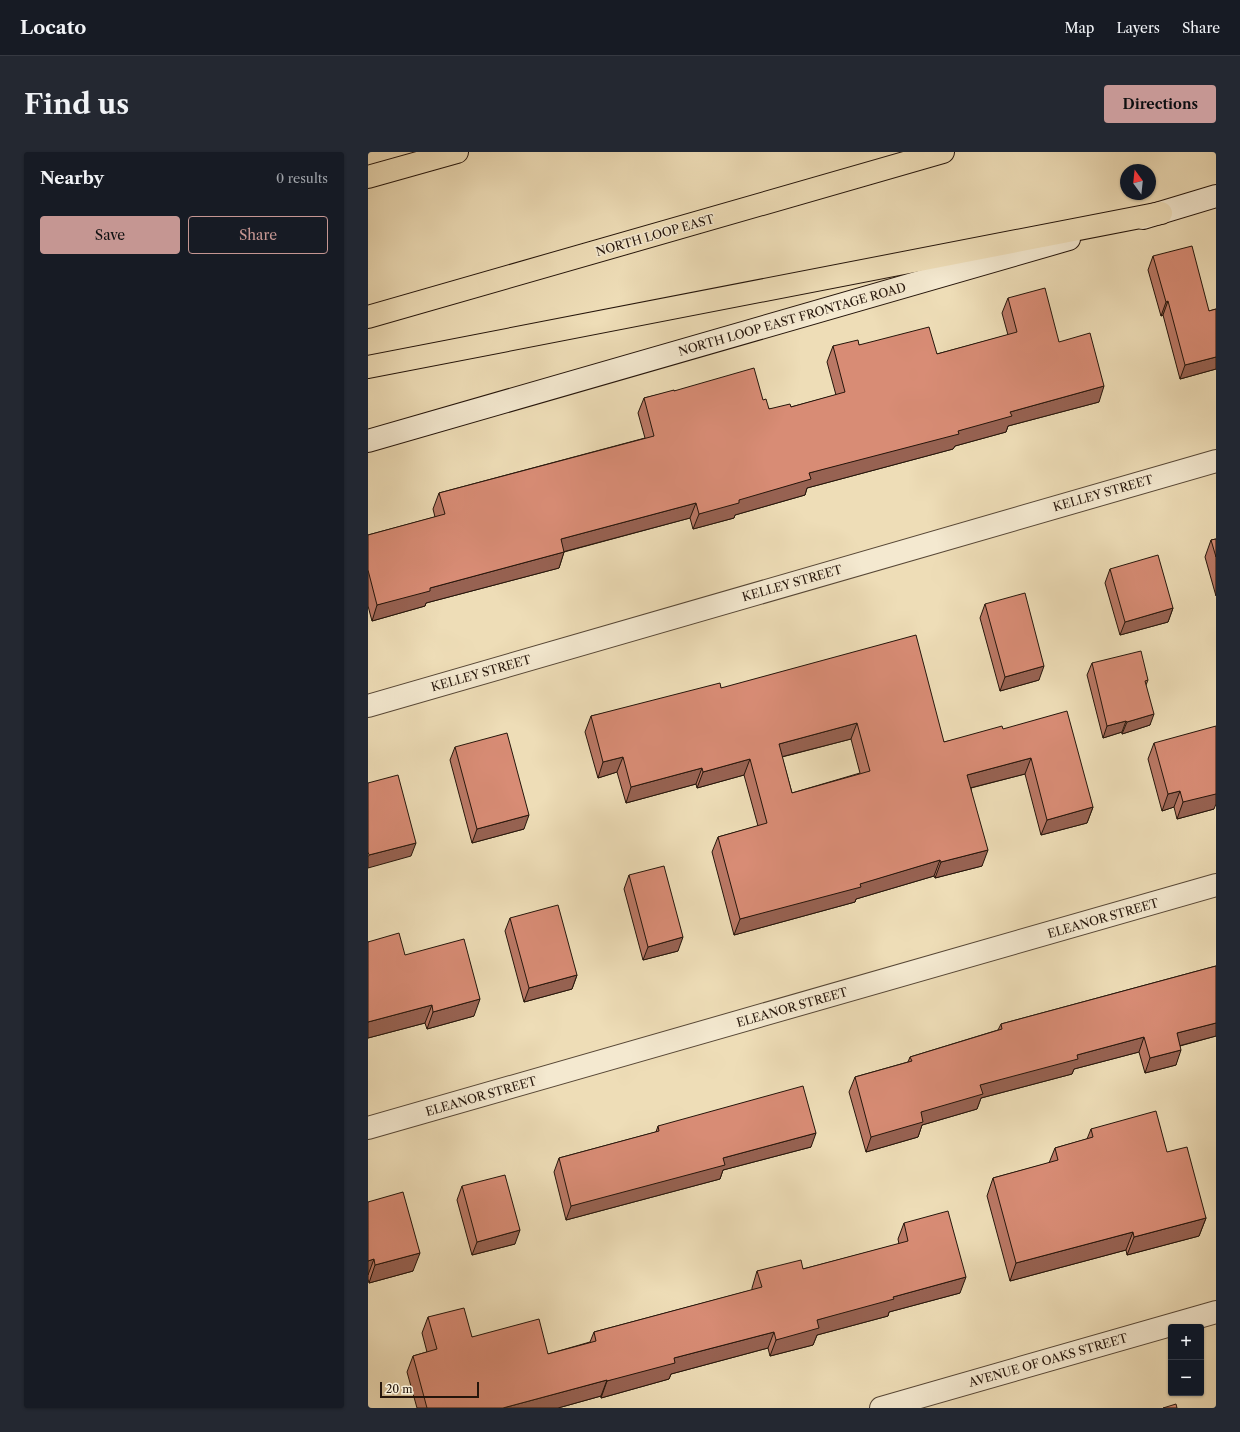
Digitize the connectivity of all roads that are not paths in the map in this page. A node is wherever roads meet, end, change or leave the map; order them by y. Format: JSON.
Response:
{"nodes":[{"id":1,"x":457,"y":152,"type":"edge"},
{"id":2,"x":943,"y":152,"type":"edge"},
{"id":3,"x":368,"y":177,"type":"edge"},
{"id":4,"x":1216,"y":196,"type":"edge"},
{"id":5,"x":1161,"y":213,"type":"junction"},
{"id":6,"x":368,"y":317,"type":"edge"},
{"id":7,"x":368,"y":367,"type":"edge"},
{"id":8,"x":368,"y":441,"type":"edge"},
{"id":9,"x":1216,"y":461,"type":"edge"},
{"id":10,"x":368,"y":706,"type":"edge"},
{"id":11,"x":1216,"y":886,"type":"edge"},
{"id":12,"x":368,"y":1128,"type":"edge"},
{"id":13,"x":1216,"y":1312,"type":"edge"},
{"id":14,"x":881,"y":1408,"type":"edge"}],
"edges":[{"from":1,"to":3,"type":"highway"},
{"from":2,"to":6,"type":"highway","name":"NORTH LOOP EAST"},
{"from":4,"to":5,"type":"street","name":"NORTH LOOP EAST FRONTAGE ROAD"},
{"from":5,"to":7,"type":"highway"},
{"from":5,"to":8,"type":"street","name":"NORTH LOOP EAST FRONTAGE ROAD"},
{"from":9,"to":10,"type":"street","name":"KELLEY STREET"},
{"from":11,"to":12,"type":"street","name":"ELEANOR STREET"},
{"from":13,"to":14,"type":"street","name":"AVENUE OF OAKS STREET"}]}
